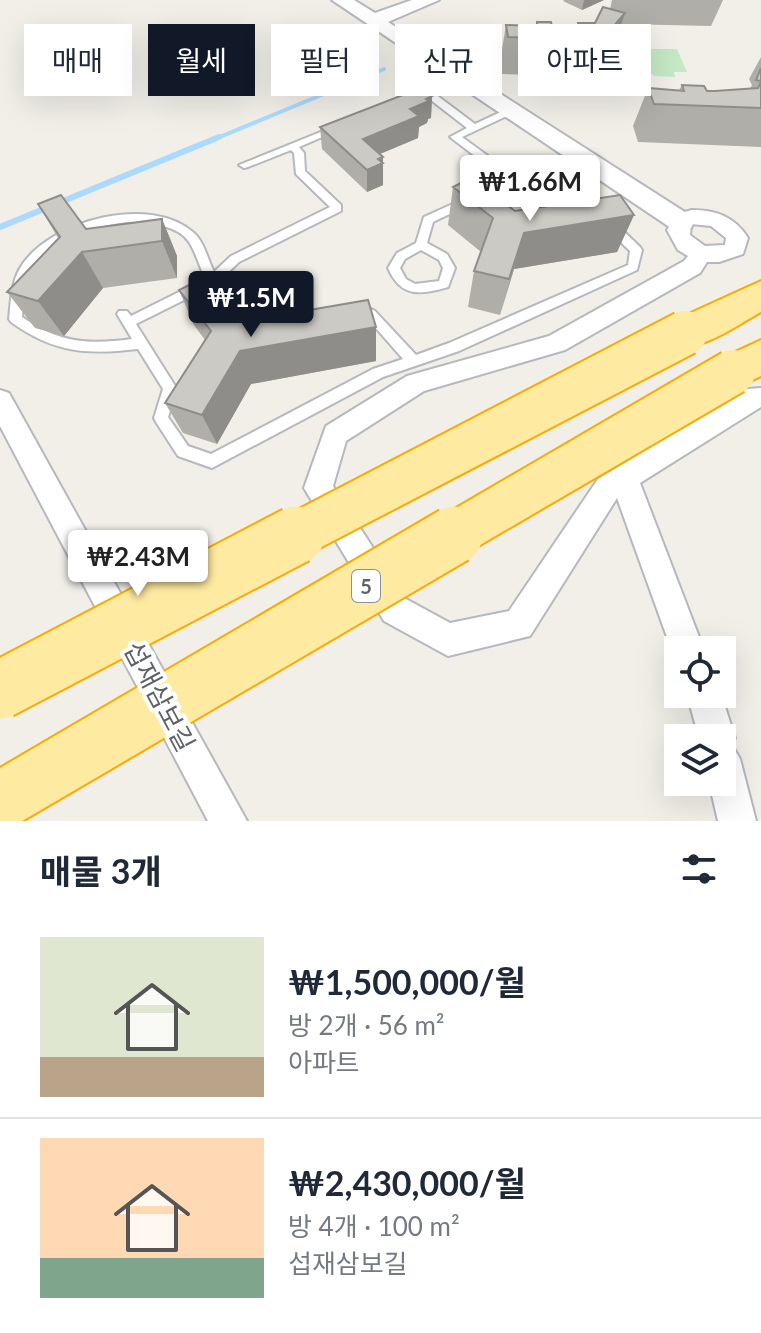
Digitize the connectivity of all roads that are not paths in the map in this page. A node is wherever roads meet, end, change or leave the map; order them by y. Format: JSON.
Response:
{"nodes":[{"id":1,"x":341,"y":0,"type":"edge"},
{"id":2,"x":430,"y":0,"type":"edge"},
{"id":3,"x":375,"y":20,"type":"junction"},
{"id":4,"x":401,"y":104,"type":"edge"},
{"id":5,"x":510,"y":111,"type":"junction"},
{"id":6,"x":347,"y":125,"type":"edge"},
{"id":7,"x":474,"y":128,"type":"junction"},
{"id":8,"x":293,"y":146,"type":"junction"},
{"id":9,"x":484,"y":158,"type":"dead end"},
{"id":10,"x":244,"y":165,"type":"dead end"},
{"id":11,"x":613,"y":209,"type":"edge"},
{"id":12,"x":575,"y":218,"type":"edge"},
{"id":13,"x":681,"y":222,"type":"junction"},
{"id":14,"x":761,"y":233,"type":"edge"},
{"id":15,"x":737,"y":238,"type":"junction"},
{"id":16,"x":421,"y":245,"type":"junction"},
{"id":17,"x":701,"y":253,"type":"junction"},
{"id":18,"x":211,"y":281,"type":"junction"},
{"id":19,"x":761,"y":295,"type":"edge"},
{"id":20,"x":340,"y":321,"type":"edge"},
{"id":21,"x":283,"y":324,"type":"edge"},
{"id":22,"x":141,"y":343,"type":"junction"},
{"id":23,"x":413,"y":361,"type":"junction"},
{"id":24,"x":750,"y":375,"type":"edge"},
{"id":25,"x":0,"y":401,"type":"edge"},
{"id":26,"x":624,"y":478,"type":"junction"},
{"id":27,"x":683,"y":636,"type":"edge"},
{"id":28,"x":0,"y":690,"type":"edge"},
{"id":29,"x":731,"y":796,"type":"edge"},
{"id":30,"x":0,"y":801,"type":"edge"},
{"id":31,"x":228,"y":821,"type":"edge"},
{"id":32,"x":737,"y":821,"type":"edge"}],
"edges":[{"from":1,"to":3,"type":"street"},
{"from":2,"to":3,"type":"street"},
{"from":3,"to":5,"type":"street"},
{"from":4,"to":7,"type":"lane"},
{"from":5,"to":7,"type":"lane"},
{"from":5,"to":13,"type":"street"},
{"from":6,"to":8,"type":"lane"},
{"from":7,"to":9,"type":"lane"},
{"from":8,"to":10,"type":"lane"},
{"from":8,"to":18,"type":"lane"},
{"from":11,"to":23,"type":"lane"},
{"from":12,"to":16,"type":"lane"},
{"from":13,"to":15,"type":"street"},
{"from":13,"to":17,"type":"street"},
{"from":14,"to":15,"type":"street"},
{"from":15,"to":17,"type":"street"},
{"from":16,"to":16,"type":"lane"},
{"from":17,"to":26,"type":"street"},
{"from":18,"to":21,"type":"lane"},
{"from":18,"to":22,"type":"lane"},
{"from":18,"to":22,"type":"lane"},
{"from":19,"to":28,"type":"highway","bridge":true},
{"from":20,"to":23,"type":"lane"},
{"from":22,"to":23,"type":"lane"},
{"from":24,"to":26,"type":"street"},
{"from":24,"to":30,"type":"highway","number":"5","bridge":true},
{"from":25,"to":31,"type":"street","name":"섭재삼보길"},
{"from":26,"to":27,"type":"street"},
{"from":29,"to":32,"type":"street"}]}
